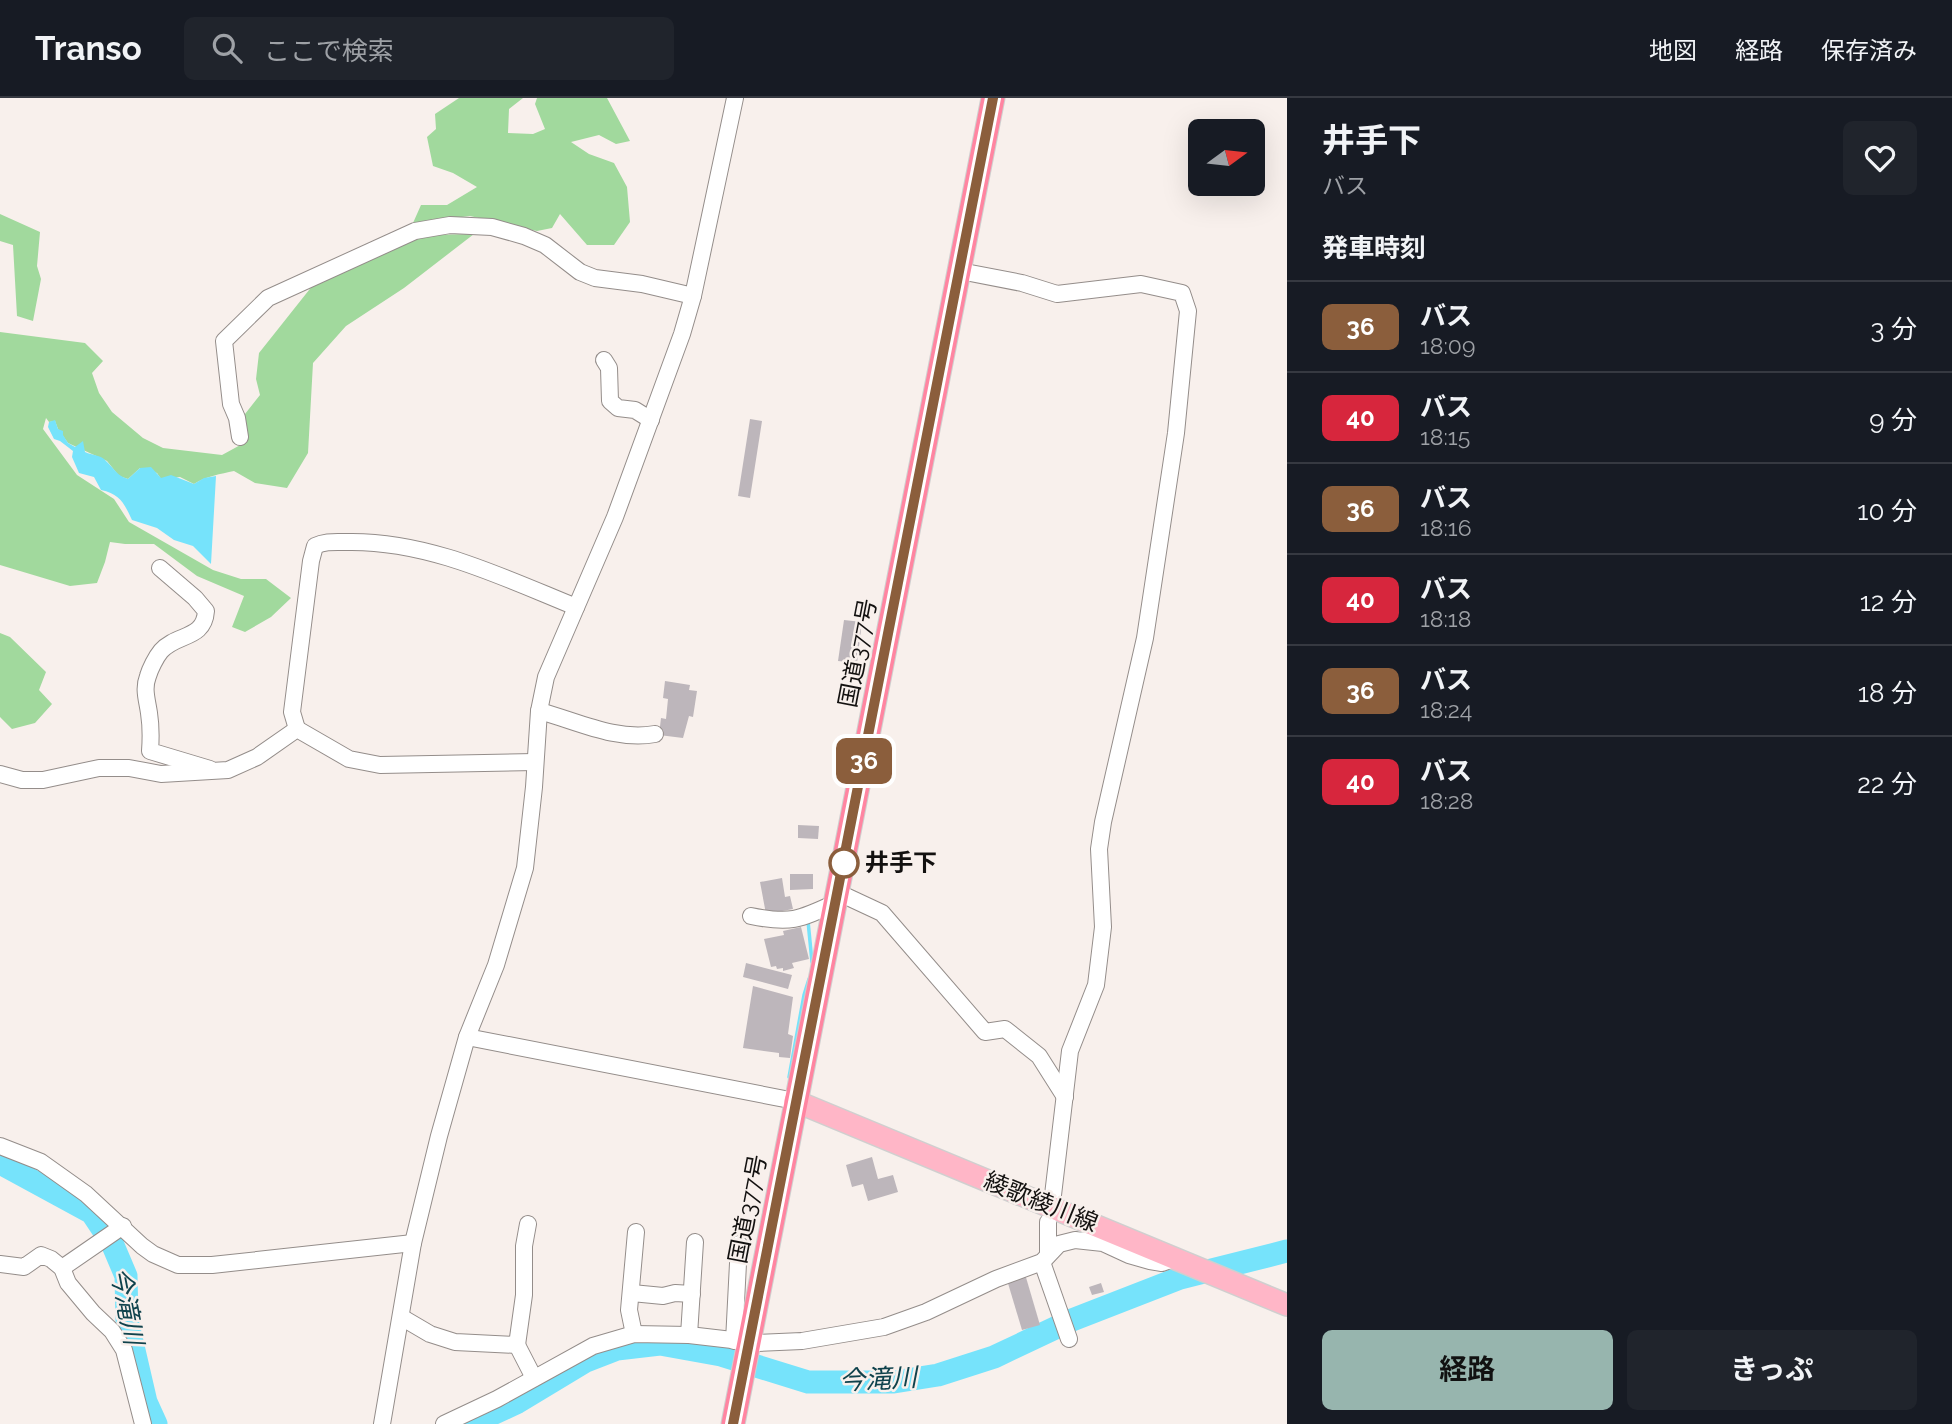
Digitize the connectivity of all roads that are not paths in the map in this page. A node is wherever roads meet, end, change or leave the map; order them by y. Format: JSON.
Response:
{"nodes":[{"id":1,"x":735,"y":98,"type":"edge"},
{"id":2,"x":993,"y":98,"type":"edge"},
{"id":3,"x":960,"y":271,"type":"junction"},
{"id":4,"x":693,"y":296,"type":"junction"},
{"id":5,"x":604,"y":360,"type":"dead end"},
{"id":6,"x":651,"y":420,"type":"junction"},
{"id":7,"x":240,"y":437,"type":"dead end"},
{"id":8,"x":160,"y":568,"type":"dead end"},
{"id":9,"x":576,"y":607,"type":"junction"},
{"id":10,"x":540,"y":711,"type":"junction"},
{"id":11,"x":297,"y":729,"type":"junction"},
{"id":12,"x":655,"y":734,"type":"dead end"},
{"id":13,"x":535,"y":762,"type":"junction"},
{"id":14,"x":216,"y":771,"type":"junction"},
{"id":15,"x":0,"y":774,"type":"edge"},
{"id":16,"x":836,"y":897,"type":"junction"},
{"id":17,"x":751,"y":916,"type":"dead end"},
{"id":18,"x":467,"y":1037,"type":"junction"},
{"id":19,"x":1065,"y":1097,"type":"junction"},
{"id":20,"x":795,"y":1101,"type":"junction"},
{"id":21,"x":0,"y":1146,"type":"edge"},
{"id":22,"x":1053,"y":1195,"type":"dead end"},
{"id":23,"x":1048,"y":1222,"type":"dead end"},
{"id":24,"x":528,"y":1224,"type":"dead end"},
{"id":25,"x":120,"y":1228,"type":"junction"},
{"id":26,"x":636,"y":1232,"type":"dead end"},
{"id":27,"x":695,"y":1242,"type":"dead end"},
{"id":28,"x":414,"y":1243,"type":"junction"},
{"id":29,"x":739,"y":1244,"type":"dead end"},
{"id":30,"x":1045,"y":1258,"type":"junction"},
{"id":31,"x":1180,"y":1259,"type":"junction"},
{"id":32,"x":0,"y":1264,"type":"edge"},
{"id":33,"x":62,"y":1268,"type":"junction"},
{"id":34,"x":632,"y":1293,"type":"junction"},
{"id":35,"x":692,"y":1294,"type":"junction"},
{"id":36,"x":1287,"y":1305,"type":"edge"},
{"id":37,"x":401,"y":1317,"type":"junction"},
{"id":38,"x":634,"y":1334,"type":"junction"},
{"id":39,"x":689,"y":1335,"type":"junction"},
{"id":40,"x":1069,"y":1339,"type":"dead end"},
{"id":41,"x":517,"y":1345,"type":"junction"},
{"id":42,"x":743,"y":1355,"type":"junction"},
{"id":43,"x":534,"y":1378,"type":"junction"},
{"id":44,"x":144,"y":1424,"type":"edge"},
{"id":45,"x":382,"y":1424,"type":"edge"},
{"id":46,"x":444,"y":1424,"type":"edge"},
{"id":47,"x":733,"y":1424,"type":"edge"}],
"edges":[{"from":1,"to":4,"type":"street"},
{"from":2,"to":3,"type":"highway","name":"国道377号"},
{"from":3,"to":16,"type":"highway","name":"国道377号"},
{"from":3,"to":19,"type":"street"},
{"from":4,"to":6,"type":"street"},
{"from":4,"to":7,"type":"street"},
{"from":5,"to":6,"type":"street"},
{"from":6,"to":9,"type":"street"},
{"from":8,"to":14,"type":"street"},
{"from":9,"to":10,"type":"street"},
{"from":9,"to":11,"type":"street"},
{"from":10,"to":12,"type":"street"},
{"from":10,"to":13,"type":"street"},
{"from":11,"to":13,"type":"street"},
{"from":11,"to":14,"type":"street"},
{"from":13,"to":18,"type":"street"},
{"from":14,"to":15,"type":"street"},
{"from":16,"to":17,"type":"street"},
{"from":16,"to":19,"type":"street"},
{"from":16,"to":20,"type":"highway","name":"国道377号"},
{"from":18,"to":20,"type":"street"},
{"from":18,"to":28,"type":"street"},
{"from":19,"to":22,"type":"street"},
{"from":20,"to":31,"type":"main road","name":"綾歌綾川線"},
{"from":20,"to":42,"type":"highway","name":"国道377号"},
{"from":21,"to":25,"type":"street"},
{"from":23,"to":30,"type":"street"},
{"from":24,"to":41,"type":"street"},
{"from":25,"to":28,"type":"street"},
{"from":25,"to":33,"type":"street"},
{"from":26,"to":34,"type":"street"},
{"from":27,"to":35,"type":"street"},
{"from":28,"to":37,"type":"street"},
{"from":29,"to":42,"type":"street"},
{"from":30,"to":31,"type":"street"},
{"from":30,"to":40,"type":"street"},
{"from":30,"to":42,"type":"street"},
{"from":31,"to":36,"type":"main road","name":"綾歌綾川線"},
{"from":32,"to":33,"type":"street"},
{"from":33,"to":44,"type":"street"},
{"from":34,"to":35,"type":"street"},
{"from":34,"to":38,"type":"street"},
{"from":35,"to":39,"type":"street"},
{"from":37,"to":41,"type":"street"},
{"from":37,"to":45,"type":"street"},
{"from":38,"to":39,"type":"street"},
{"from":38,"to":43,"type":"street"},
{"from":39,"to":42,"type":"street"},
{"from":41,"to":43,"type":"street"},
{"from":42,"to":47,"type":"highway","name":"国道377号"},
{"from":43,"to":46,"type":"street"}]}
